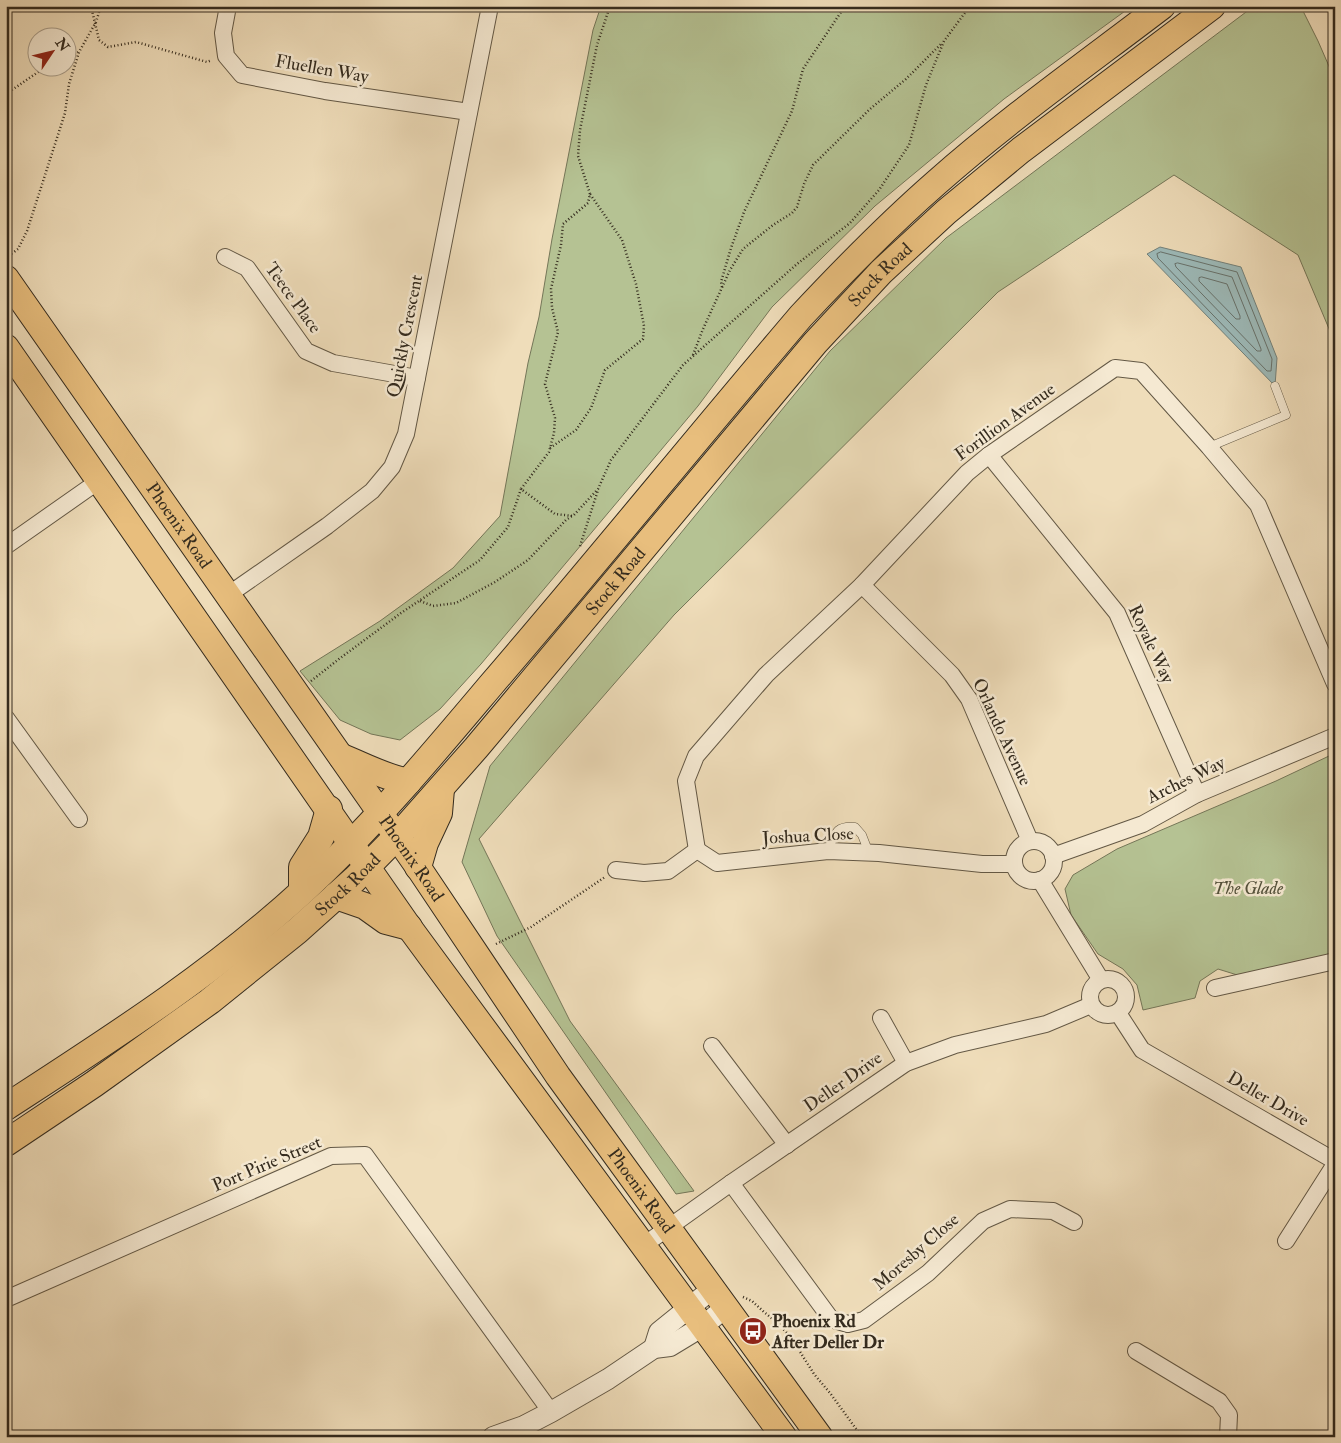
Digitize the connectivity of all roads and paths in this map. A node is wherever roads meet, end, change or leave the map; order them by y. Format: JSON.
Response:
{"nodes":[{"id":1,"x":91,"y":6,"type":"edge"},
{"id":2,"x":101,"y":6,"type":"edge"},
{"id":3,"x":228,"y":6,"type":"edge"},
{"id":4,"x":490,"y":6,"type":"edge"},
{"id":5,"x":610,"y":6,"type":"edge"},
{"id":6,"x":845,"y":6,"type":"edge"},
{"id":7,"x":970,"y":6,"type":"edge"},
{"id":8,"x":1162,"y":6,"type":"edge"},
{"id":9,"x":1212,"y":6,"type":"edge"},
{"id":10,"x":96,"y":22,"type":"junction"},
{"id":11,"x":944,"y":41,"type":"junction"},
{"id":12,"x":78,"y":52,"type":"edge"},
{"id":13,"x":226,"y":56,"type":"junction"},
{"id":14,"x":29,"y":78,"type":"edge"},
{"id":15,"x":71,"y":78,"type":"edge"},
{"id":16,"x":6,"y":94,"type":"edge"},
{"id":17,"x":469,"y":112,"type":"junction"},
{"id":18,"x":590,"y":194,"type":"junction"},
{"id":19,"x":225,"y":257,"type":"dead end"},
{"id":20,"x":6,"y":258,"type":"edge"},
{"id":21,"x":6,"y":278,"type":"edge"},
{"id":22,"x":722,"y":288,"type":"junction"},
{"id":23,"x":6,"y":347,"type":"edge"},
{"id":24,"x":692,"y":357,"type":"junction"},
{"id":25,"x":417,"y":378,"type":"junction"},
{"id":26,"x":1275,"y":386,"type":"dead end"},
{"id":27,"x":1209,"y":447,"type":"junction"},
{"id":28,"x":550,"y":448,"type":"junction"},
{"id":29,"x":989,"y":455,"type":"junction"},
{"id":30,"x":100,"y":480,"type":"junction"},
{"id":31,"x":522,"y":489,"type":"junction"},
{"id":32,"x":598,"y":489,"type":"junction"},
{"id":33,"x":573,"y":516,"type":"junction"},
{"id":34,"x":6,"y":546,"type":"edge"},
{"id":35,"x":580,"y":546,"type":"dead end"},
{"id":36,"x":862,"y":585,"type":"junction"},
{"id":37,"x":228,"y":595,"type":"junction"},
{"id":38,"x":420,"y":601,"type":"junction"},
{"id":39,"x":310,"y":682,"type":"dead end"},
{"id":40,"x":1335,"y":684,"type":"edge"},
{"id":41,"x":6,"y":718,"type":"edge"},
{"id":42,"x":1335,"y":736,"type":"edge"},
{"id":43,"x":342,"y":757,"type":"junction"},
{"id":44,"x":408,"y":782,"type":"junction"},
{"id":45,"x":441,"y":788,"type":"junction"},
{"id":46,"x":1197,"y":794,"type":"junction"},
{"id":47,"x":328,"y":809,"type":"junction"},
{"id":48,"x":380,"y":814,"type":"junction"},
{"id":49,"x":79,"y":819,"type":"dead end"},
{"id":50,"x":396,"y":837,"type":"junction"},
{"id":51,"x":1030,"y":841,"type":"junction"},
{"id":52,"x":352,"y":843,"type":"junction"},
{"id":53,"x":696,"y":850,"type":"junction"},
{"id":54,"x":828,"y":851,"type":"junction"},
{"id":55,"x":869,"y":853,"type":"junction"},
{"id":56,"x":1053,"y":856,"type":"junction"},
{"id":57,"x":1014,"y":864,"type":"junction"},
{"id":58,"x":368,"y":867,"type":"junction"},
{"id":59,"x":418,"y":867,"type":"junction"},
{"id":60,"x":616,"y":870,"type":"joint"},
{"id":61,"x":1040,"y":880,"type":"junction"},
{"id":62,"x":302,"y":891,"type":"junction"},
{"id":63,"x":336,"y":896,"type":"junction"},
{"id":64,"x":410,"y":927,"type":"junction"},
{"id":65,"x":496,"y":944,"type":"dead end"},
{"id":66,"x":1335,"y":961,"type":"edge"},
{"id":67,"x":1101,"y":980,"type":"junction"},
{"id":68,"x":1215,"y":988,"type":"dead end"},
{"id":69,"x":1091,"y":1005,"type":"junction"},
{"id":70,"x":1118,"y":1013,"type":"junction"},
{"id":71,"x":881,"y":1018,"type":"dead end"},
{"id":72,"x":712,"y":1046,"type":"dead end"},
{"id":73,"x":906,"y":1063,"type":"junction"},
{"id":74,"x":6,"y":1108,"type":"edge"},
{"id":75,"x":6,"y":1143,"type":"edge"},
{"id":76,"x":787,"y":1145,"type":"junction"},
{"id":77,"x":1335,"y":1162,"type":"edge"},
{"id":78,"x":731,"y":1183,"type":"junction"},
{"id":79,"x":1074,"y":1222,"type":"dead end"},
{"id":80,"x":667,"y":1227,"type":"junction"},
{"id":81,"x":1286,"y":1241,"type":"dead end"},
{"id":82,"x":644,"y":1245,"type":"junction"},
{"id":83,"x":724,"y":1298,"type":"junction"},
{"id":84,"x":6,"y":1299,"type":"edge"},
{"id":85,"x":696,"y":1316,"type":"junction"},
{"id":86,"x":1136,"y":1351,"type":"dead end"},
{"id":87,"x":551,"y":1412,"type":"junction"},
{"id":88,"x":494,"y":1437,"type":"edge"},
{"id":89,"x":784,"y":1437,"type":"edge"},
{"id":90,"x":820,"y":1437,"type":"edge"},
{"id":91,"x":862,"y":1437,"type":"edge"},
{"id":92,"x":1228,"y":1437,"type":"edge"}],
"edges":[{"from":1,"to":10,"type":"path"},
{"from":2,"to":10,"type":"path"},
{"from":3,"to":13,"type":"street"},
{"from":4,"to":17,"type":"street","name":"Quickly Crescent"},
{"from":5,"to":18,"type":"path"},
{"from":6,"to":22,"type":"path"},
{"from":7,"to":11,"type":"path"},
{"from":8,"to":44,"type":"highway","name":"Stock Road"},
{"from":9,"to":45,"type":"highway","name":"Stock Road"},
{"from":10,"to":12,"type":"path"},
{"from":10,"to":13,"type":"path"},
{"from":11,"to":22,"type":"path"},
{"from":11,"to":24,"type":"path"},
{"from":13,"to":17,"type":"street","name":"Fluellen Way"},
{"from":14,"to":16,"type":"path"},
{"from":15,"to":20,"type":"path"},
{"from":17,"to":25,"type":"street","name":"Quickly Crescent"},
{"from":18,"to":28,"type":"path"},
{"from":18,"to":28,"type":"path"},
{"from":19,"to":25,"type":"street","name":"Teece Place"},
{"from":21,"to":37,"type":"main road","name":"Phoenix Road"},
{"from":22,"to":24,"type":"path"},
{"from":23,"to":30,"type":"main road","name":"Phoenix Road"},
{"from":24,"to":32,"type":"path"},
{"from":25,"to":37,"type":"street","name":"Quickly Crescent"},
{"from":26,"to":27,"type":"lane"},
{"from":27,"to":29,"type":"street","name":"Forillion Avenue"},
{"from":27,"to":40,"type":"street","name":"Forillion Avenue"},
{"from":28,"to":31,"type":"path"},
{"from":29,"to":36,"type":"street","name":"Forillion Avenue"},
{"from":29,"to":46,"type":"street","name":"Royale Way"},
{"from":30,"to":34,"type":"street"},
{"from":30,"to":47,"type":"main road","name":"Phoenix Road"},
{"from":31,"to":33,"type":"path"},
{"from":31,"to":38,"type":"path"},
{"from":32,"to":33,"type":"path"},
{"from":32,"to":35,"type":"path"},
{"from":33,"to":38,"type":"path"},
{"from":36,"to":51,"type":"street","name":"Orlando Avenue"},
{"from":36,"to":53,"type":"street","name":"Forillion Avenue"},
{"from":37,"to":43,"type":"main road","name":"Phoenix Road"},
{"from":38,"to":39,"type":"path"},
{"from":41,"to":49,"type":"street"},
{"from":42,"to":46,"type":"street","name":"Arches Way"},
{"from":43,"to":44,"type":"highway"},
{"from":43,"to":48,"type":"main road","name":"Phoenix Road"},
{"from":44,"to":48,"type":"highway","name":"Stock Road"},
{"from":45,"to":50,"type":"highway","name":"Stock Road"},
{"from":45,"to":59,"type":"highway"},
{"from":46,"to":56,"type":"street","name":"Arches Way"},
{"from":47,"to":52,"type":"main road","name":"Phoenix Road"},
{"from":47,"to":62,"type":"highway"},
{"from":48,"to":50,"type":"main road","name":"Phoenix Road"},
{"from":48,"to":52,"type":"highway","name":"Stock Road"},
{"from":50,"to":58,"type":"highway","name":"Stock Road"},
{"from":50,"to":59,"type":"main road","name":"Phoenix Road"},
{"from":51,"to":56,"type":"street"},
{"from":51,"to":57,"type":"street"},
{"from":52,"to":58,"type":"main road","name":"Phoenix Road"},
{"from":52,"to":62,"type":"highway","name":"Stock Road"},
{"from":53,"to":54,"type":"street","name":"Joshua Close"},
{"from":53,"to":60,"type":"street"},
{"from":54,"to":55,"type":"street","name":"Joshua Close"},
{"from":54,"to":55,"type":"lane"},
{"from":55,"to":57,"type":"street","name":"Joshua Close"},
{"from":56,"to":61,"type":"street"},
{"from":57,"to":61,"type":"street"},
{"from":58,"to":63,"type":"highway","name":"Stock Road"},
{"from":58,"to":64,"type":"main road","name":"Phoenix Road"},
{"from":59,"to":80,"type":"main road","name":"Phoenix Road"},
{"from":60,"to":65,"type":"path"},
{"from":61,"to":67,"type":"street"},
{"from":62,"to":74,"type":"highway","name":"Stock Road"},
{"from":63,"to":64,"type":"highway"},
{"from":63,"to":75,"type":"highway","name":"Stock Road"},
{"from":64,"to":82,"type":"main road","name":"Phoenix Road"},
{"from":66,"to":68,"type":"street"},
{"from":67,"to":69,"type":"street"},
{"from":67,"to":70,"type":"street"},
{"from":69,"to":70,"type":"street"},
{"from":69,"to":73,"type":"street","name":"Deller Drive"},
{"from":70,"to":77,"type":"street","name":"Deller Drive"},
{"from":71,"to":73,"type":"street"},
{"from":72,"to":76,"type":"street"},
{"from":73,"to":76,"type":"street","name":"Deller Drive"},
{"from":76,"to":78,"type":"street","name":"Deller Drive"},
{"from":77,"to":81,"type":"street"},
{"from":78,"to":79,"type":"street","name":"Moresby Close"},
{"from":78,"to":80,"type":"street","name":"Deller Drive"},
{"from":80,"to":82,"type":"street","name":"Deller Drive"},
{"from":80,"to":83,"type":"main road","name":"Phoenix Road"},
{"from":82,"to":85,"type":"main road","name":"Phoenix Road"},
{"from":83,"to":85,"type":"street"},
{"from":83,"to":90,"type":"main road","name":"Phoenix Road"},
{"from":83,"to":91,"type":"path"},
{"from":84,"to":87,"type":"street","name":"Port Pirie Street"},
{"from":85,"to":87,"type":"street"},
{"from":85,"to":89,"type":"main road","name":"Phoenix Road"},
{"from":86,"to":92,"type":"street"},
{"from":87,"to":88,"type":"street"}]}
